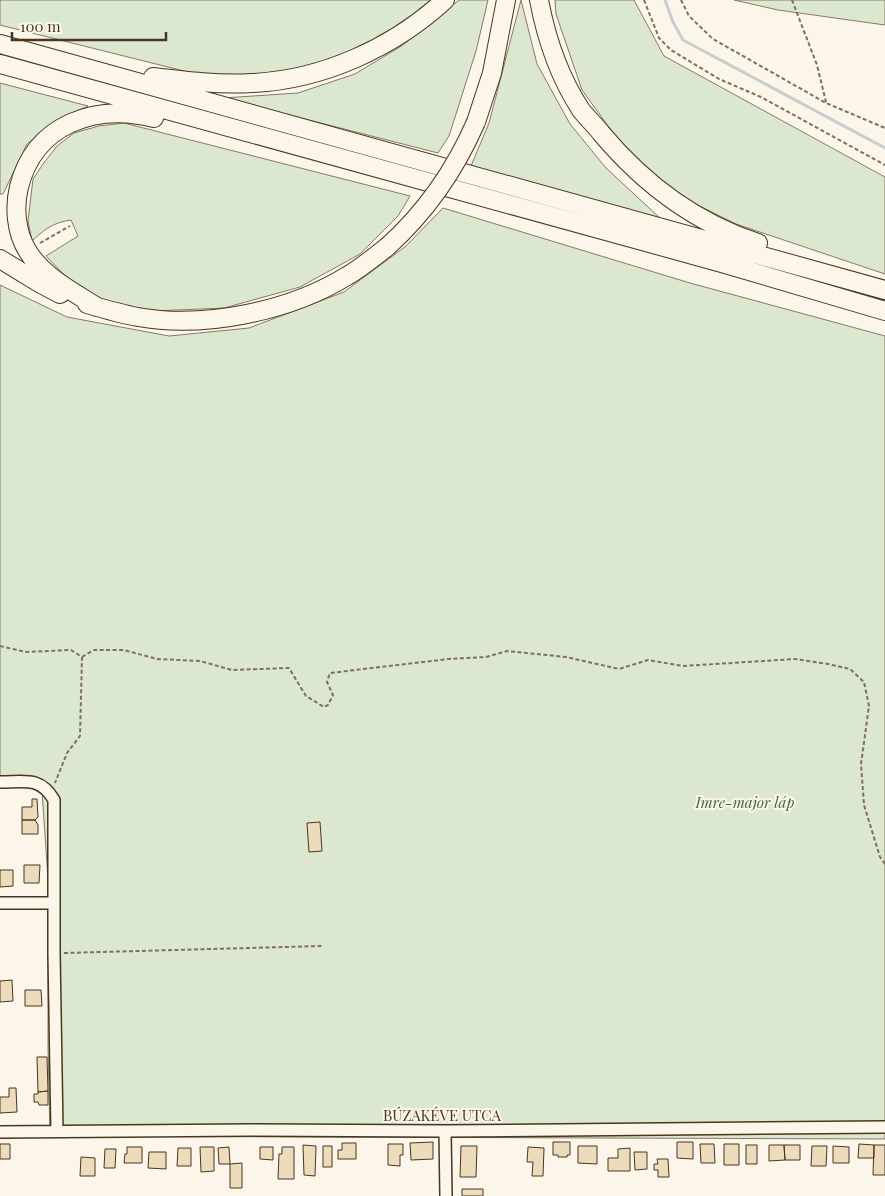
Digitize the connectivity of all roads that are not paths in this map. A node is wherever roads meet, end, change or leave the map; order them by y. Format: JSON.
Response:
{"nodes":[{"id":1,"x":445,"y":0,"type":"edge"},
{"id":2,"x":506,"y":0,"type":"edge"},
{"id":3,"x":539,"y":0,"type":"edge"},
{"id":4,"x":0,"y":44,"type":"edge"},
{"id":5,"x":0,"y":64,"type":"edge"},
{"id":6,"x":108,"y":73,"type":"junction"},
{"id":7,"x":248,"y":132,"type":"junction"},
{"id":8,"x":0,"y":259,"type":"edge"},
{"id":9,"x":879,"y":288,"type":"edge"},
{"id":10,"x":97,"y":307,"type":"junction"},
{"id":11,"x":885,"y":311,"type":"edge"},
{"id":12,"x":0,"y":782,"type":"edge"},
{"id":13,"x":0,"y":903,"type":"edge"},
{"id":14,"x":54,"y":903,"type":"junction"},
{"id":15,"x":885,"y":1127,"type":"edge"},
{"id":16,"x":57,"y":1130,"type":"junction"},
{"id":17,"x":445,"y":1131,"type":"junction"},
{"id":18,"x":0,"y":1132,"type":"edge"},
{"id":19,"x":446,"y":1196,"type":"edge"}],
"edges":[{"from":1,"to":6,"type":"highway"},
{"from":2,"to":10,"type":"highway","bridge":true},
{"from":3,"to":9,"type":"highway"},
{"from":4,"to":6,"type":"highway"},
{"from":5,"to":7,"type":"highway"},
{"from":6,"to":9,"type":"highway"},
{"from":7,"to":10,"type":"highway"},
{"from":7,"to":11,"type":"highway"},
{"from":8,"to":10,"type":"highway"},
{"from":12,"to":14,"type":"street"},
{"from":13,"to":14,"type":"street"},
{"from":14,"to":16,"type":"street"},
{"from":15,"to":17,"type":"street","name":"BÚZAKÉVE UTCA"},
{"from":16,"to":17,"type":"street","name":"BÚZAKÉVE UTCA"},
{"from":16,"to":18,"type":"street","name":"BÚZAKÉVE UTCA"},
{"from":17,"to":19,"type":"street"}]}
